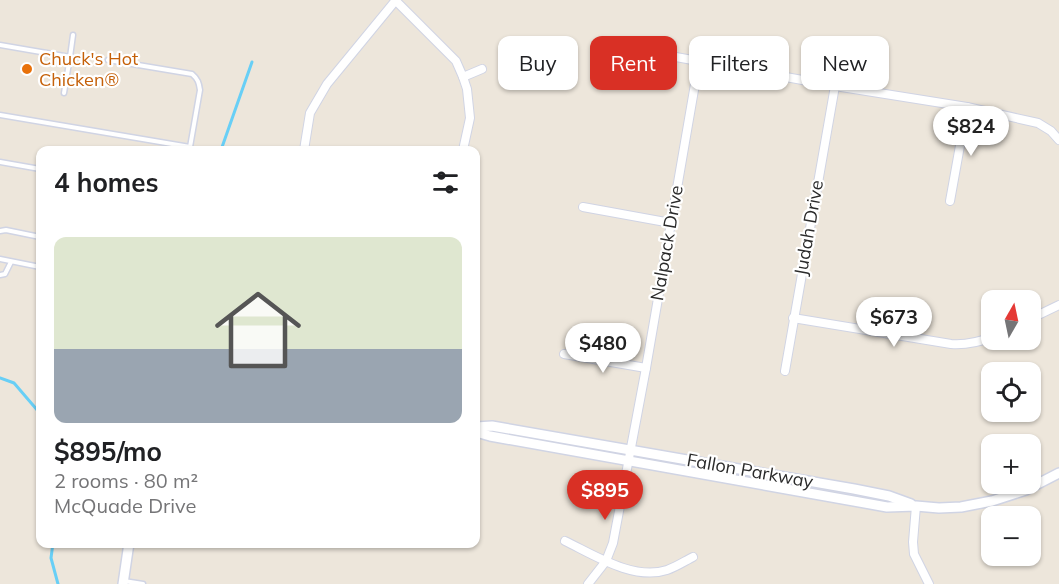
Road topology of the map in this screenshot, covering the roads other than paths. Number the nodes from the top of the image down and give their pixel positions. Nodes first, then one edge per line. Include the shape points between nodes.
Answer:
1 (396, 0) edge
2 (73, 35) dead end
3 (0, 45) edge
4 (70, 57) junction
5 (108, 60) dead end
6 (482, 69) dead end
7 (463, 77) junction
8 (694, 90) edge
9 (834, 90) edge
10 (860, 90) edge
11 (64, 93) dead end
12 (967, 107) junction
13 (0, 115) edge
14 (1059, 140) edge
15 (173, 146) edge
16 (191, 146) edge
17 (305, 146) edge
18 (464, 146) edge
19 (0, 162) edge
20 (36, 168) edge
21 (950, 201) dead end
22 (583, 207) dead end
23 (671, 223) junction
24 (0, 231) edge
25 (36, 236) edge
26 (0, 259) edge
27 (11, 262) junction
28 (36, 266) edge
29 (0, 275) edge
30 (1059, 305) edge
31 (1041, 314) edge
32 (793, 318) junction
33 (981, 341) edge
34 (564, 354) dead end
35 (646, 369) junction
36 (784, 371) dead end
37 (480, 427) edge
38 (480, 433) edge
39 (630, 456) junction
40 (1059, 473) edge
41 (916, 506) junction
42 (565, 541) dead end
43 (128, 548) edge
44 (693, 557) dead end
45 (606, 561) junction
46 (123, 582) edge
47 (143, 584) edge
48 (588, 584) edge
49 (928, 584) edge

1 - 7 street via 456,61
1 - 17 street via 327,84 310,113
2 - 4 lane
3 - 4 lane
4 - 11 lane
5 - 16 lane via 196,77 200,90
6 - 7 street
7 - 18 street via 470,118
8 - 23 street, Nalpack Drive
9 - 32 street, Judah Drive
10 - 12 street
12 - 14 street via 1031,121
12 - 21 street
13 - 15 lane
19 - 20 lane
22 - 23 street
23 - 35 street, Nalpack Drive
24 - 25 lane
26 - 27 lane
27 - 28 lane
27 - 29 lane
30 - 31 street
32 - 33 street via 951,344
32 - 36 street, Judah Drive
34 - 35 street
35 - 39 street, Nalpack Drive
37 - 39 street, Fallon Parkway via 492,426
38 - 39 street, Fallon Parkway
39 - 41 street, Fallon Parkway via 890,495
39 - 45 street, Nalpack Drive via 614,543
40 - 41 street, Fallon Parkway via 992,501 961,507
41 - 49 street via 914,554
42 - 45 street
43 - 46 street
44 - 45 street via 666,570 644,572
45 - 48 street, Nalpack Drive
46 - 47 lane

